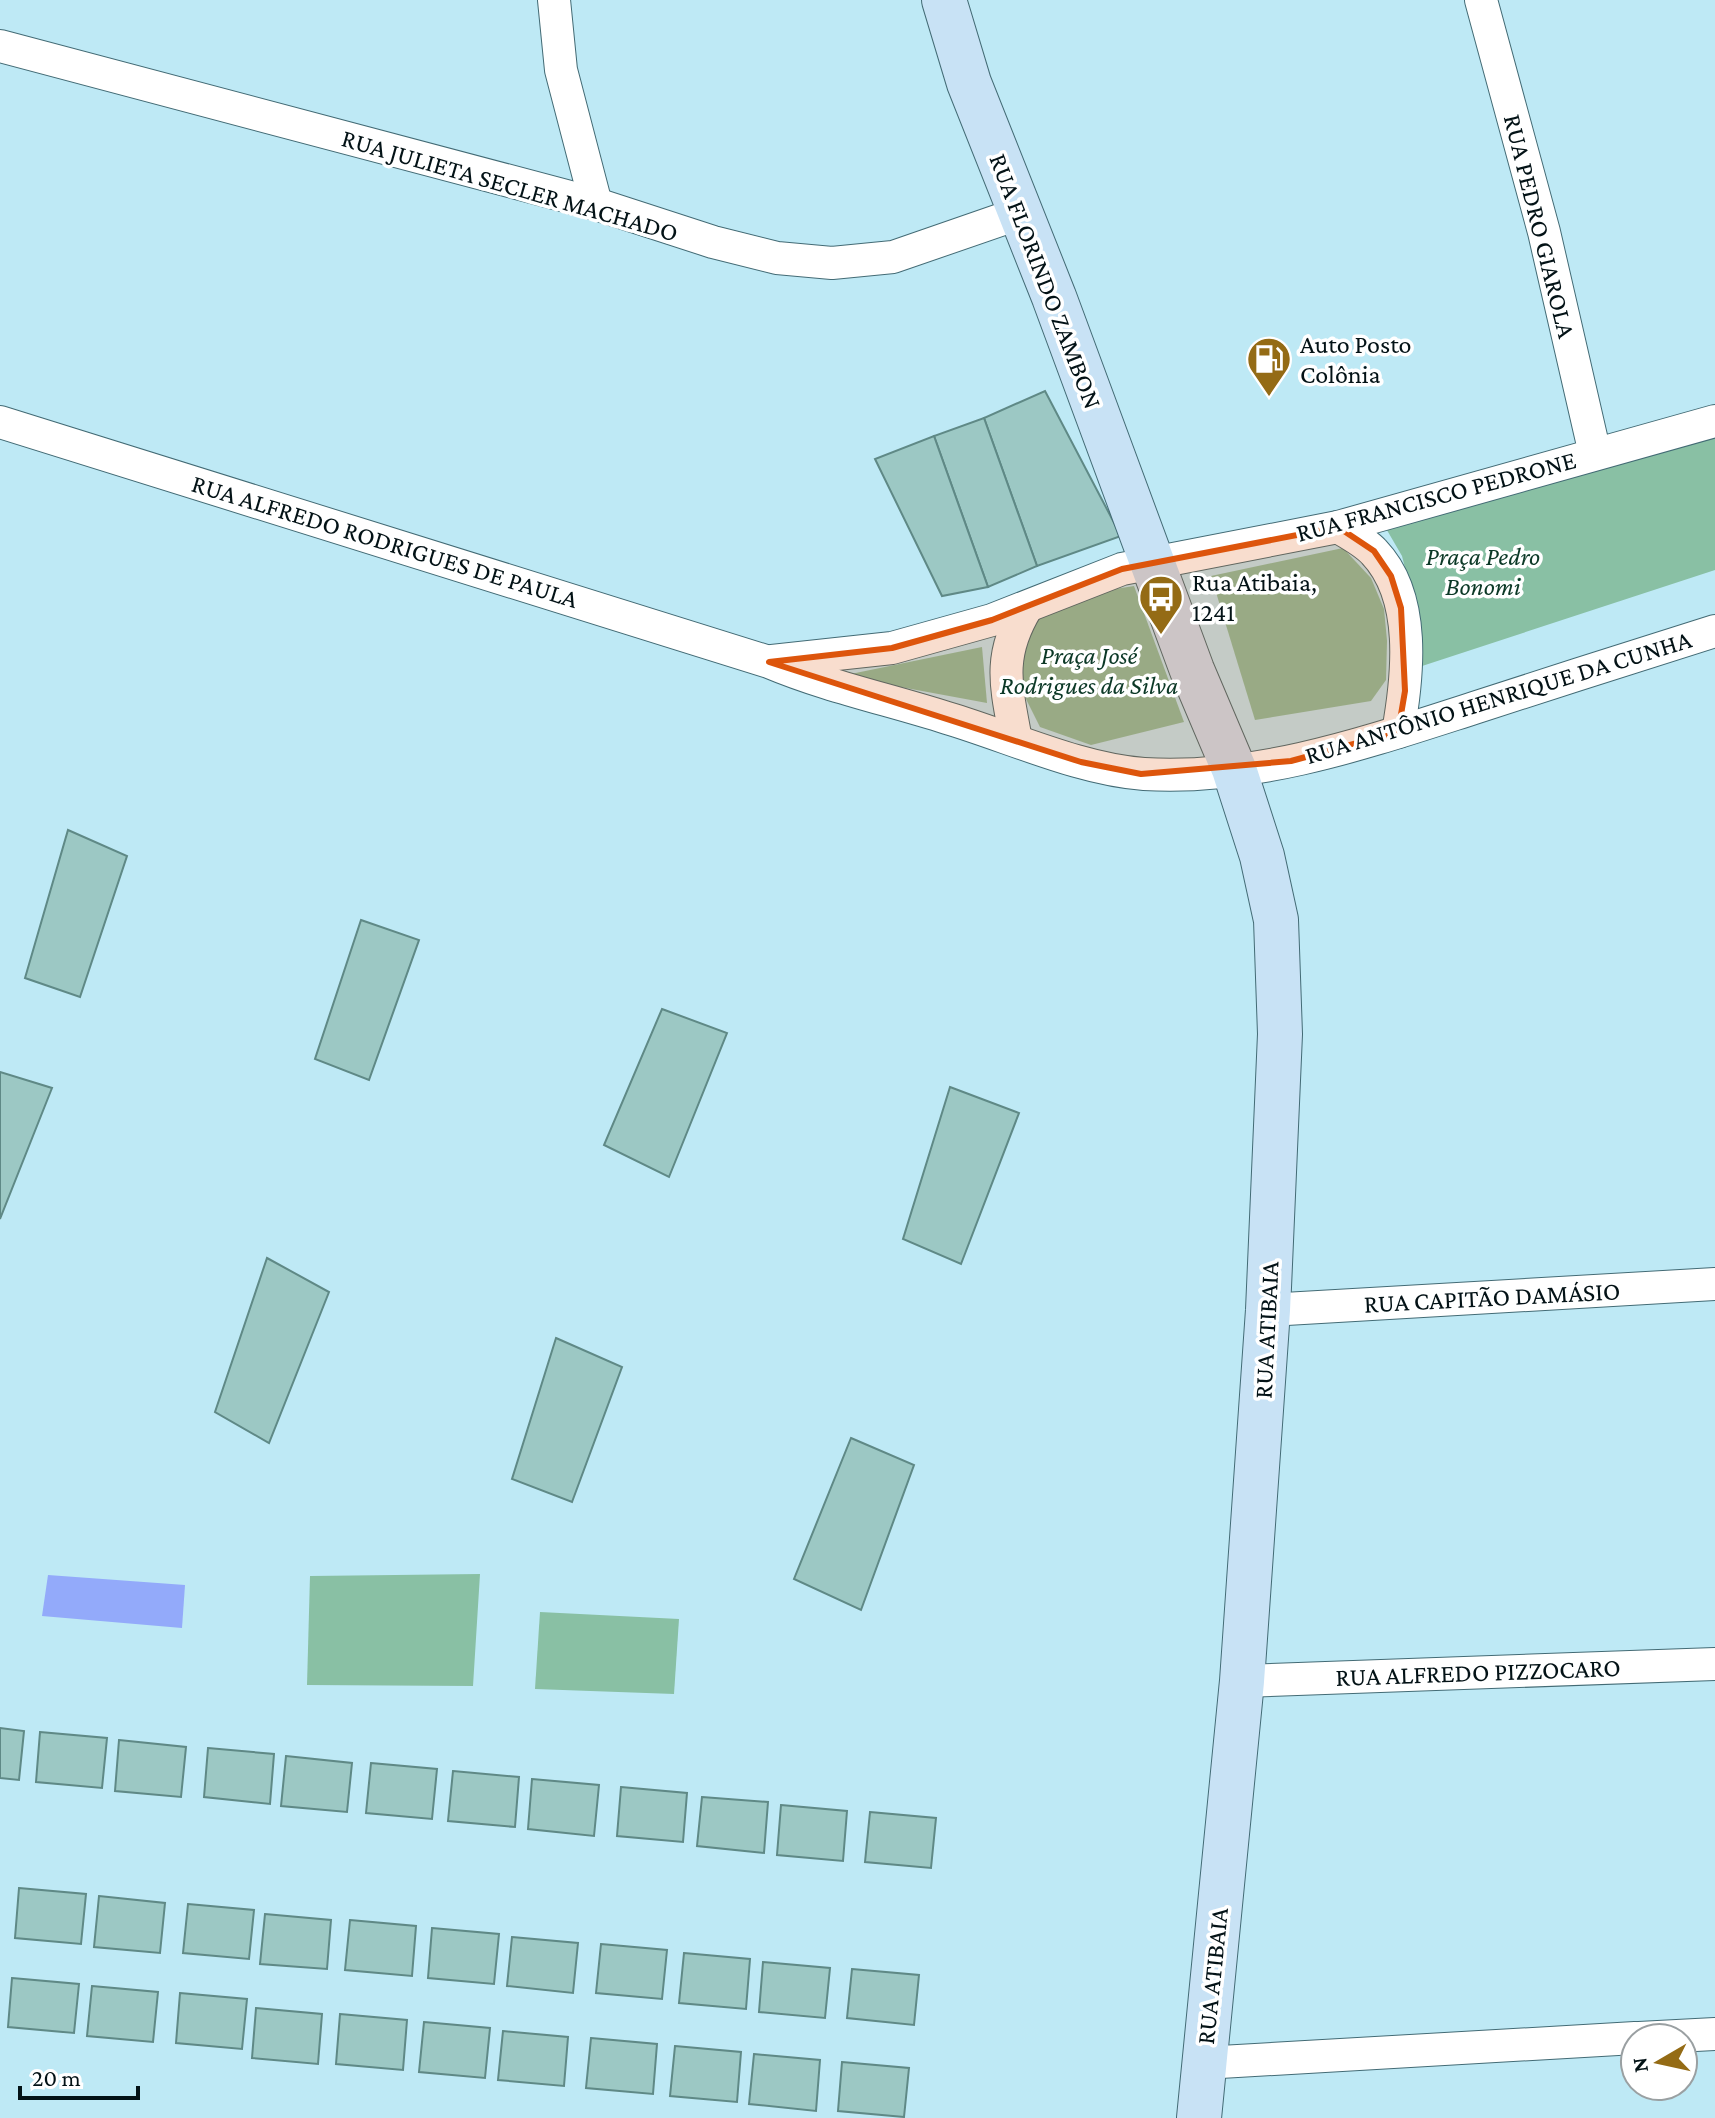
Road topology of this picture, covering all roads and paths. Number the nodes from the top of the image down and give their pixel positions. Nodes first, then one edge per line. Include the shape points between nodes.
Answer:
1 (554, 0) edge
2 (944, 0) edge
3 (1481, 0) edge
4 (0, 46) edge
5 (596, 204) junction
6 (1020, 213) junction
7 (1715, 421) edge
8 (0, 422) edge
9 (1595, 454) junction
10 (1338, 527) junction
11 (1153, 561) junction
12 (1027, 607) junction
13 (1715, 631) edge
14 (769, 662) junction
15 (1398, 732) junction
16 (1016, 740) junction
17 (1234, 769) junction
18 (1715, 1284) edge
19 (1268, 1310) junction
20 (1715, 1664) edge
21 (1242, 1681) junction
22 (1619, 2039) edge
23 (1203, 2063) junction
24 (1199, 2118) edge

1 - 5 street via 561,70
2 - 6 main road, RUA FLORINDO ZAMBON via 969,83
3 - 9 street, RUA PEDRO GIAROLA via 1544,232
4 - 5 street, RUA JULIETA SECLER MACHADO
5 - 6 street, RUA JULIETA SECLER MACHADO via 739,249 832,263 893,257
6 - 11 main road, RUA FLORINDO ZAMBON
7 - 9 street, RUA FRANCISCO PEDRONE
8 - 14 street, RUA ALFREDO RODRIGUES DE PAULA
9 - 10 street, RUA FRANCISCO PEDRONE
10 - 11 street, RUA FRANCISCO PEDRONE
10 - 15 street via 1374,551 1391,576 1401,608 1405,691
11 - 12 street, RUA ALFREDO RODRIGUES DE PAULA
11 - 17 main road, RUA ATIBAIA
12 - 14 street, RUA ALFREDO RODRIGUES DE PAULA via 892,648
12 - 16 street via 1013,630 1007,659
13 - 15 street, RUA ANTÔNIO HENRIQUE DA CUNHA
14 - 16 street, RUA ALFREDO RODRIGUES DE PAULA
15 - 17 street, RUA ANTÔNIO HENRIQUE DA CUNHA via 1291,761
16 - 17 street, RUA ALFREDO RODRIGUES DE PAULA via 1081,762 1141,774
17 - 19 main road, RUA ATIBAIA via 1276,920 1280,1034
18 - 19 street, RUA CAPITÃO DAMÁSIO
19 - 21 main road, RUA ATIBAIA
20 - 21 street, RUA ALFREDO PIZZOCARO
21 - 23 main road, RUA ATIBAIA
22 - 23 street
23 - 24 main road, RUA ATIBAIA

